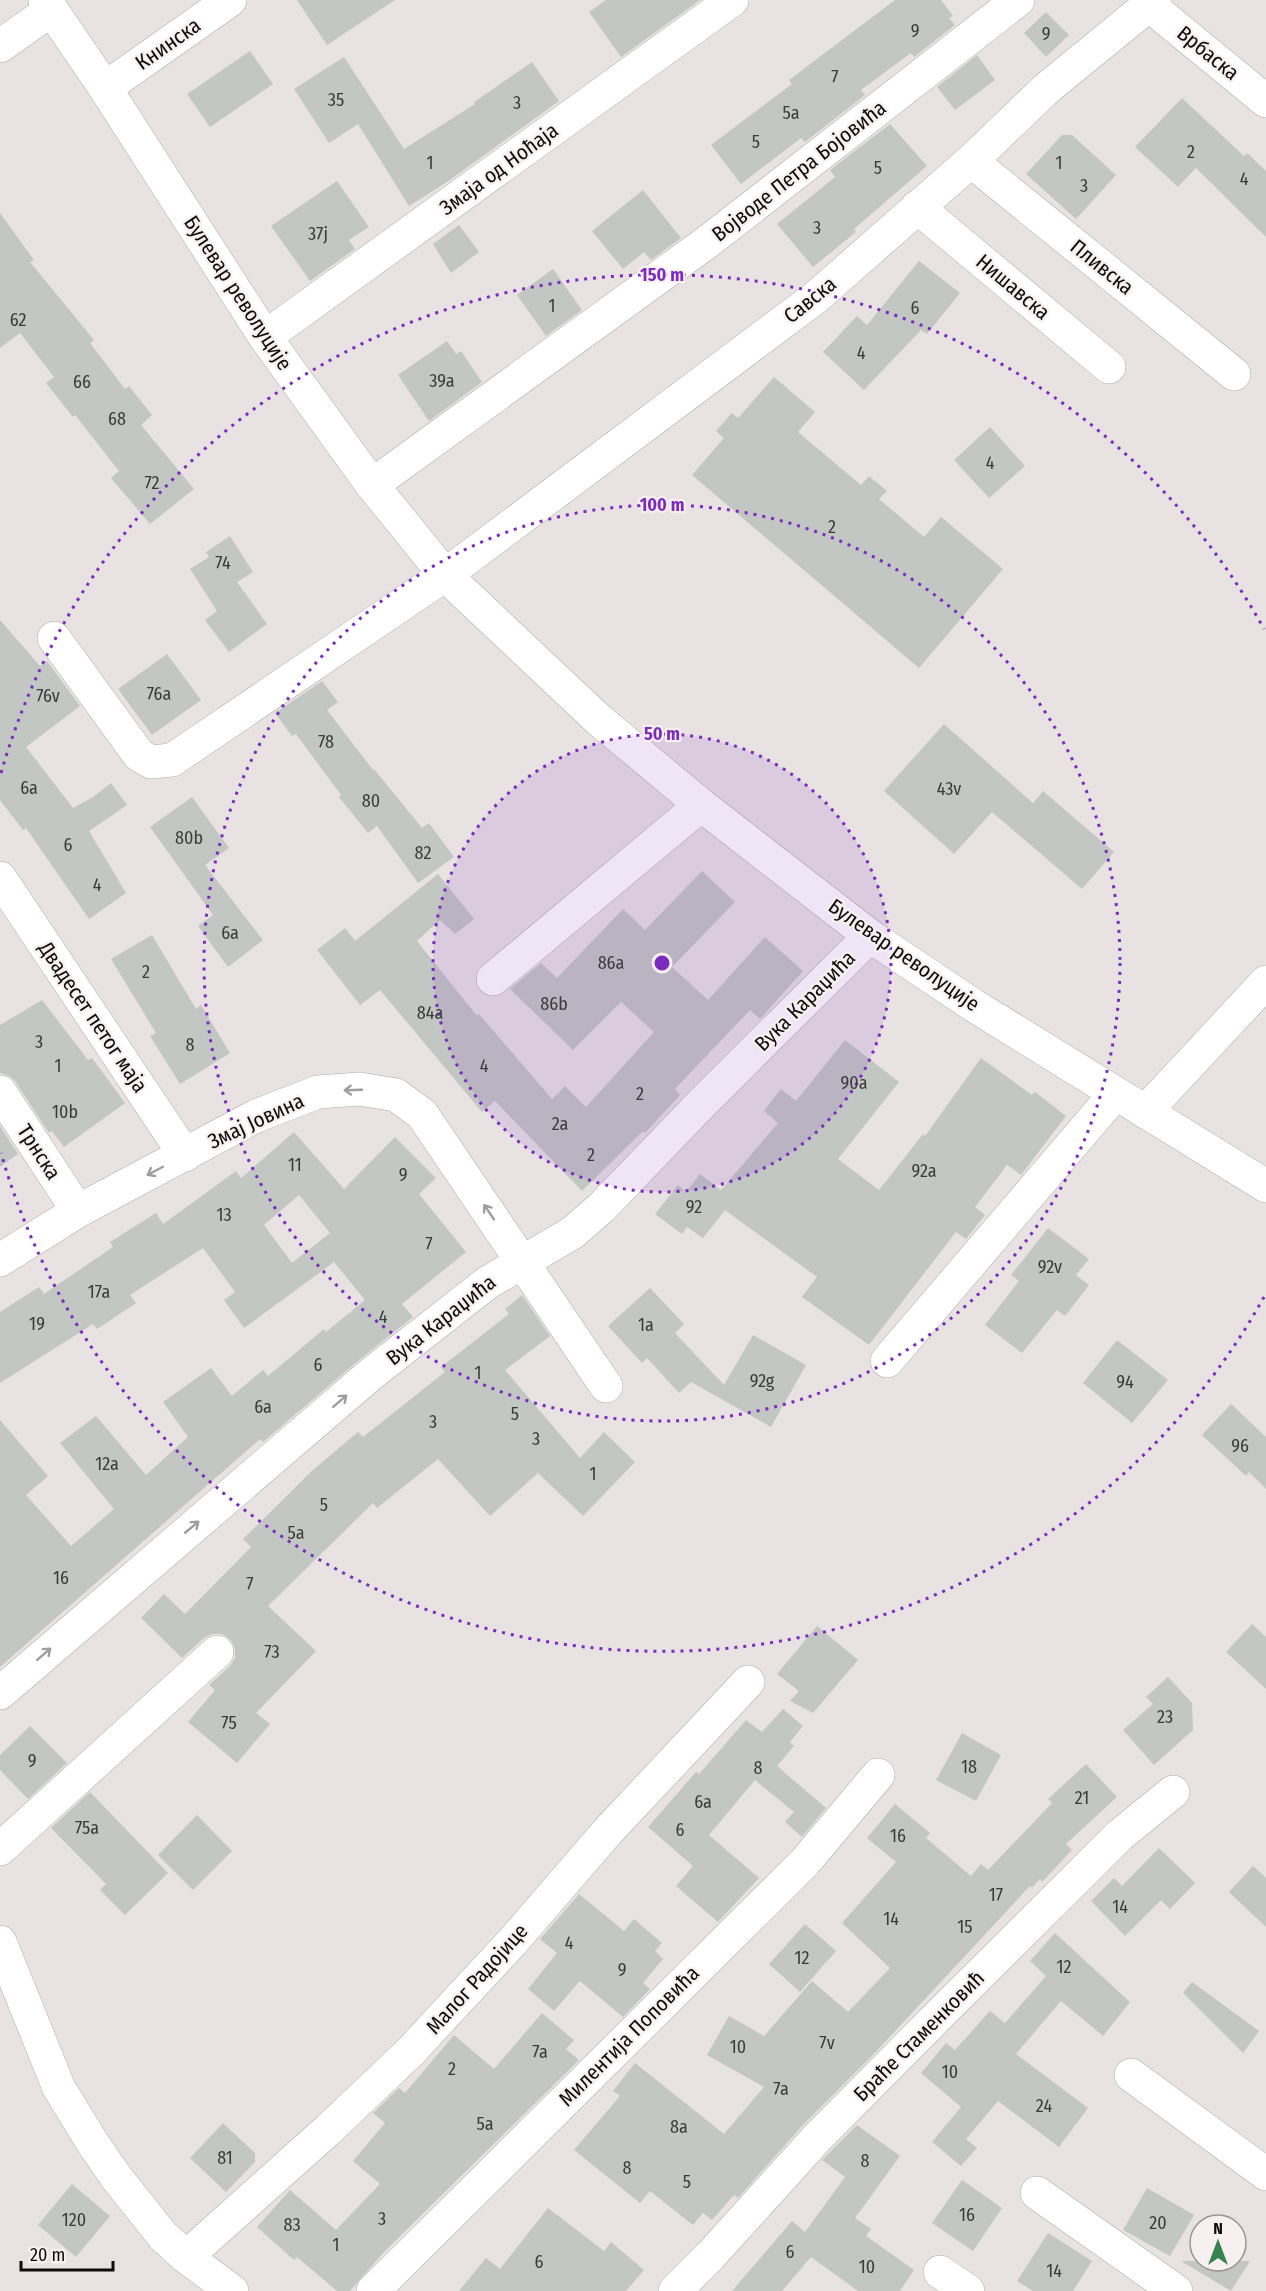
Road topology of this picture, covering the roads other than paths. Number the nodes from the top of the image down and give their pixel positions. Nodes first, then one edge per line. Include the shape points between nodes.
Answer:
1 (230, 0) edge
2 (732, 0) edge
3 (1018, 0) edge
4 (1152, 3) edge
5 (48, 5) edge
6 (0, 46) edge
7 (105, 88) junction
8 (1266, 101) edge
9 (971, 161) junction
10 (917, 207) junction
11 (265, 338) junction
12 (1109, 367) dead end
13 (1234, 374) dead end
14 (372, 485) junction
15 (445, 575) junction
16 (54, 638) dead end
17 (701, 805) junction
18 (0, 878) edge
19 (870, 936) junction
20 (493, 980) dead end
21 (1266, 982) edge
22 (0, 1092) edge
23 (1115, 1094) junction
24 (1145, 1112) junction
25 (185, 1155) junction
26 (1266, 1186) edge
27 (78, 1211) junction
28 (0, 1260) edge
29 (522, 1261) junction
30 (887, 1361) dead end
31 (606, 1386) dead end
32 (217, 1652) dead end
33 (748, 1682) dead end
34 (0, 1693) edge
35 (878, 1775) dead end
36 (1173, 1791) dead end
37 (0, 1849) edge
38 (0, 1942) edge
39 (1131, 2075) dead end
40 (1266, 2174) edge
41 (1037, 2193) dead end
42 (186, 2257) junction
43 (940, 2272) dead end
44 (232, 2291) edge
45 (374, 2291) edge
46 (675, 2291) edge
47 (968, 2291) edge
48 (1176, 2291) edge

1 - 7 street, Книнска
2 - 11 street, Змаја од Ноћаја
3 - 14 street, Војводе Петра Бојовића via 706,243
4 - 8 street, Врбаска
4 - 9 street, Савска via 1046,89
5 - 6 street
5 - 7 street, Булевар револуције
7 - 11 street, Булевар револуције
9 - 10 street, Савска
9 - 13 street, Пливска
10 - 12 street, Нишавска
10 - 15 street, Савска via 815,298
11 - 14 street, Булевар револуције
14 - 15 street, Булевар револуције
15 - 16 street via 165,762 151,762 139,755
15 - 17 street, Булевар револуције via 599,720
17 - 19 street, Булевар револуције
17 - 20 street
18 - 25 street, Двадесет петог маја
19 - 23 street, Булевар револуције
19 - 29 street, Вука Караџића via 601,1208 572,1233
21 - 24 street
22 - 27 street, Трнска
23 - 24 street, Булевар револуције
23 - 30 street
24 - 26 street, Булевар револуције
25 -> 27 street, Змај Јовина
29 -> 25 street, Змај Јовина via 422,1114 396,1095 360,1089 318,1092 256,1116
27 - 28 street, Змај Јовина
29 - 31 street, Змај Јовина
34 -> 29 street, Вука Караџића via 371,1374 487,1282
32 - 37 street
33 - 42 street, Малог Радојице via 616,1822 410,2052
35 - 45 street, Милентија Поповића via 805,1862
36 - 46 street, Браће Стаменковић via 1120,1835 912,2042
38 - 42 street via 59,2088 116,2177 163,2236
39 - 40 street
41 - 48 street
42 - 44 street
43 - 47 street

